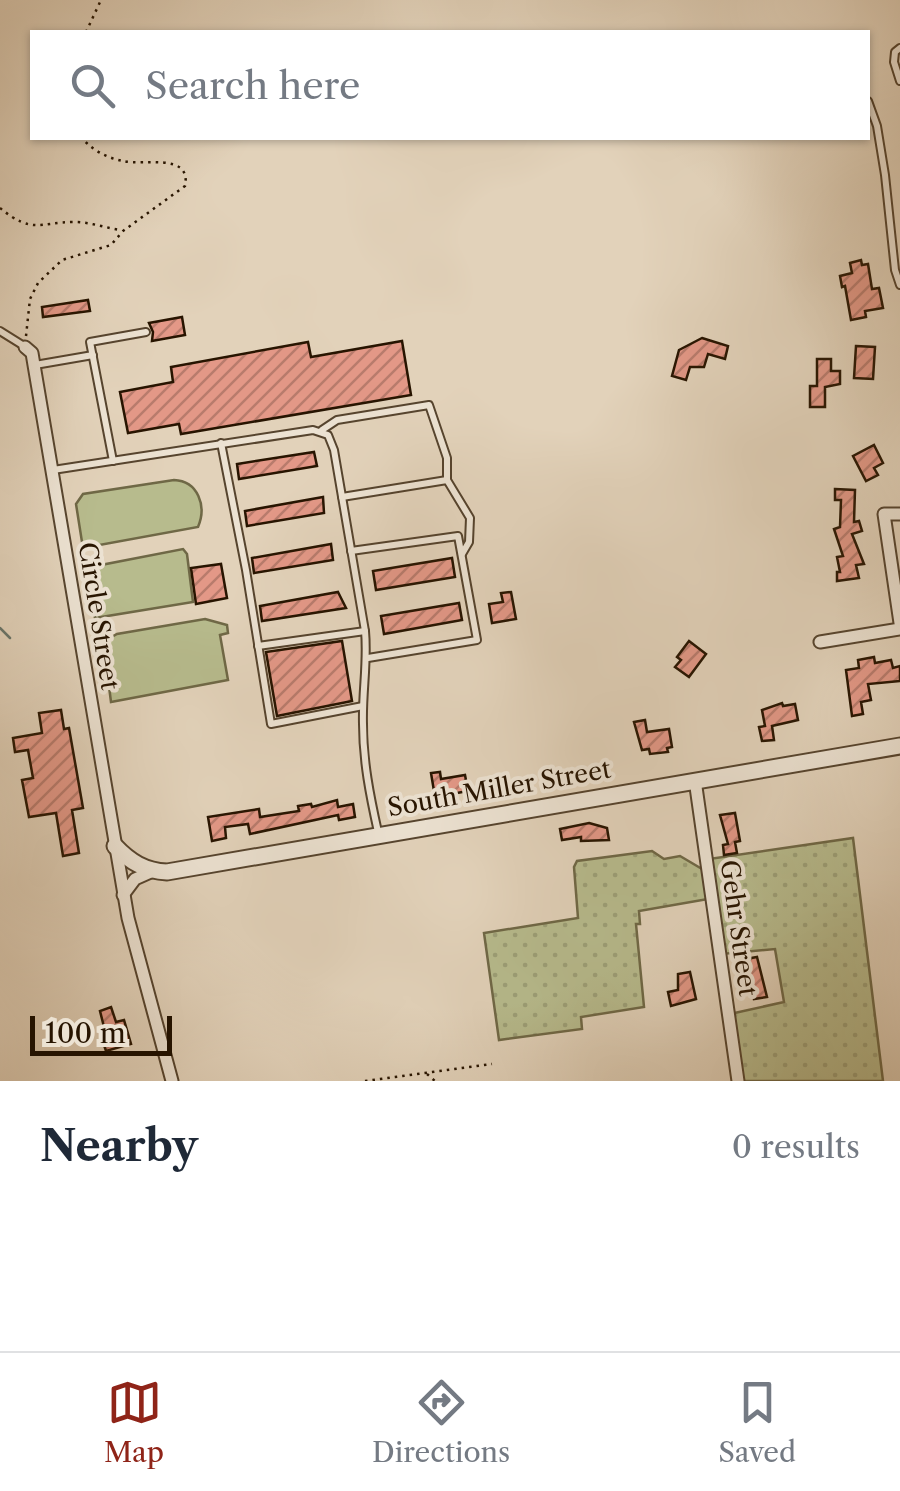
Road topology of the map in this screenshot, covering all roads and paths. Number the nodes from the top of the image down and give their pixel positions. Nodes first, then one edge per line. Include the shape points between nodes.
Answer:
1 (101, 0) edge
2 (87, 30) edge
3 (900, 48) edge
4 (900, 81) edge
5 (870, 108) edge
6 (84, 140) edge
7 (0, 208) edge
8 (123, 230) junction
9 (900, 286) edge
10 (0, 331) edge
11 (146, 332) dead end
12 (25, 347) junction
13 (93, 356) junction
14 (34, 365) junction
15 (322, 430) junction
16 (221, 443) junction
17 (113, 460) junction
18 (52, 470) junction
19 (447, 480) junction
20 (342, 497) junction
21 (900, 514) edge
22 (351, 552) junction
23 (462, 554) junction
24 (900, 626) edge
25 (365, 630) junction
26 (820, 642) dead end
27 (258, 646) junction
28 (368, 658) junction
29 (363, 706) junction
30 (900, 746) edge
31 (695, 780) junction
32 (378, 834) junction
33 (115, 846) junction
34 (153, 871) junction
35 (123, 895) junction
36 (492, 1064) dead end
37 (426, 1073) junction
38 (172, 1081) edge
39 (365, 1081) edge
40 (435, 1081) edge
41 (738, 1081) edge

1 - 2 path
3 - 4 lane via 894,62
5 - 9 lane
6 - 8 path via 124,162 184,170 186,186
7 - 8 path via 30,225 73,222
8 - 12 path via 111,245 62,260 38,283
10 - 12 lane
11 - 13 lane via 90,342
12 - 14 street, Circle Street
13 - 14 lane
13 - 17 lane
14 - 18 street, Circle Street
15 - 16 lane
15 - 19 lane via 337,420 429,405
15 - 20 lane via 334,450
16 - 17 lane
16 - 27 lane
17 - 18 lane
18 - 33 street, Circle Street
19 - 20 lane
19 - 23 lane via 470,518
20 - 22 lane
21 - 24 street via 884,514
22 - 23 lane via 458,536
22 - 25 lane
23 - 28 lane via 477,640
24 - 26 street
25 - 27 lane
25 - 28 lane
27 - 29 lane via 271,724
28 - 29 lane
29 - 32 lane
30 - 31 street, South Miller Street
31 - 32 street, South Miller Street
31 - 41 street, Gehr Street
32 - 34 street, South Miller Street
33 - 34 street
33 - 35 street, Circle Street
34 - 35 street via 135,878
35 - 38 street, Circle Street
36 - 37 path
37 - 39 path
37 - 40 path

